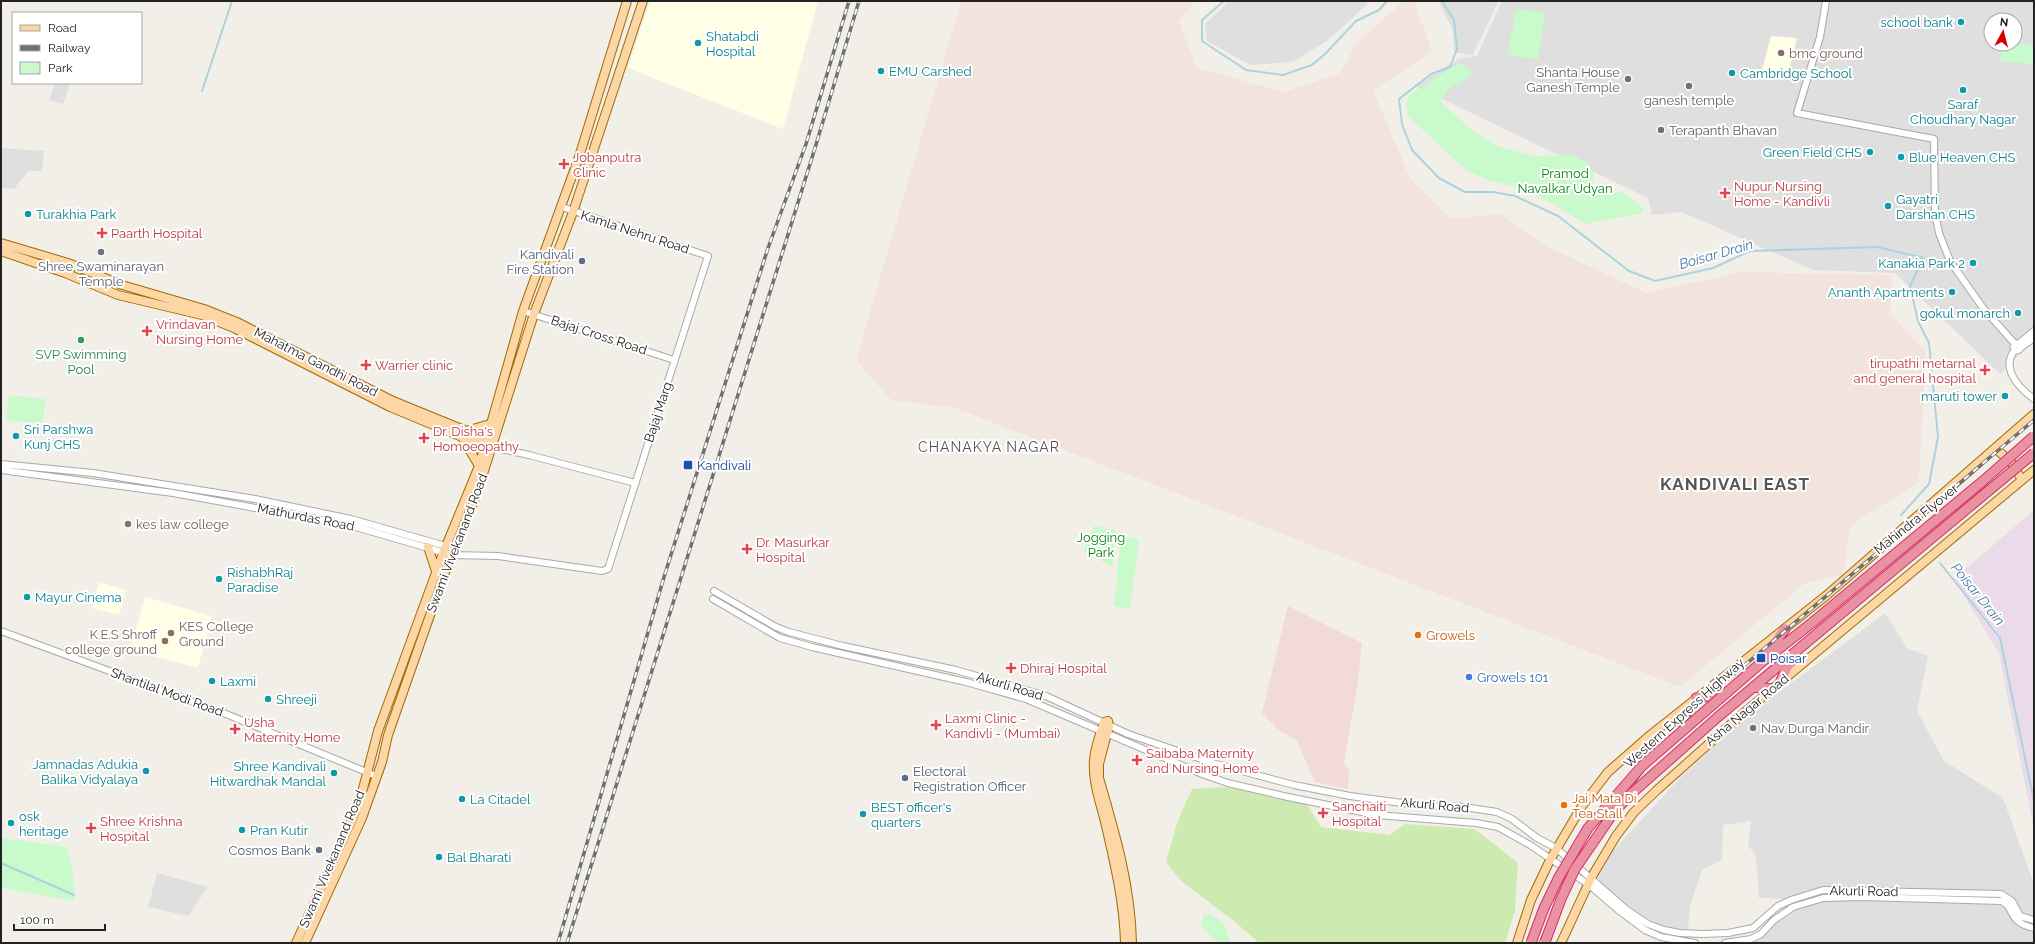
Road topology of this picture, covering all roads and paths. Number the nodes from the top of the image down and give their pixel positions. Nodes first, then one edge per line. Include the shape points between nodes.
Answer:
1 (627, 1) edge
2 (644, 1) edge
3 (1826, 1) edge
4 (562, 208) junction
5 (573, 212) junction
6 (1, 243) edge
7 (1, 251) edge
8 (708, 256) joint
9 (523, 311) junction
10 (534, 314) junction
11 (2034, 331) edge
12 (2034, 338) edge
13 (2017, 347) junction
14 (674, 360) junction
15 (2034, 399) edge
16 (2034, 414) edge
17 (490, 424) junction
18 (464, 434) junction
19 (2034, 436) edge
20 (489, 443) junction
21 (1995, 448) junction
22 (2034, 453) edge
23 (1, 464) edge
24 (479, 466) junction
25 (1, 470) edge
26 (2034, 470) edge
27 (2022, 480) junction
28 (635, 484) junction
29 (428, 547) junction
30 (444, 549) junction
31 (453, 552) junction
32 (462, 554) joint
33 (436, 571) junction
34 (714, 591) dead end
35 (713, 599) dead end
36 (1813, 622) joint
37 (1785, 629) junction
38 (1, 631) edge
39 (1819, 632) joint
40 (1802, 646) junction
41 (1762, 662) junction
42 (1780, 683) junction
43 (1753, 687) junction
44 (1772, 689) junction
45 (1725, 694) junction
46 (1696, 698) junction
47 (1106, 725) junction
48 (1104, 733) junction
49 (372, 774) junction
50 (1100, 788) junction
51 (1556, 848) junction
52 (1550, 860) junction
53 (1589, 881) junction
54 (2034, 920) edge
55 (2034, 928) edge
56 (1545, 942) edge
57 (296, 943) edge
58 (305, 943) edge
59 (1125, 943) edge
60 (1132, 943) edge
61 (1517, 943) edge
62 (1531, 943) edge
63 (1561, 943) edge
64 (1695, 943) edge
65 (1724, 943) edge

1 - 4 main road, Swami Vivekanand Road
2 - 5 main road, Swami Vivekanand Road
3 - 13 street via 1820,37 1797,113 1934,139 1935,214 1950,261 1983,308
4 - 5 street, Kamla Nehru Road
4 - 9 main road, Swami Vivekanand Road
5 - 8 street, Kamla Nehru Road
5 - 10 main road, Swami Vivekanand Road
6 - 18 main road, Mahatma Gandhi Road via 68,263 122,285 204,309 239,323
7 - 18 main road, Mahatma Gandhi Road via 58,270 118,295 202,315 236,328 390,407
8 - 14 street, Bajaj Marg
9 - 10 street, Bajaj Cross Road
9 - 17 main road, Swami Vivekanand Road
10 - 14 street, Bajaj Cross Road
10 - 20 main road, Swami Vivekanand Road
11 - 13 street
12 - 13 street
13 - 15 street via 2009,357 2009,370 2018,384
14 - 28 street, Bajaj Marg
16 - 21 main road
17 - 18 main road
17 - 20 main road, Swami Vivekanand Road
18 - 20 main road, Mahatma Gandhi Road
18 - 24 main road
19 - 36 highway, Mahindra Flyover, bridge
20 - 24 main road, Swami Vivekanand Road
20 - 28 street
20 - 31 main road, Swami Vivekanand Road via 476,496
21 - 27 main road via 2011,462
21 - 37 main road
22 - 39 highway, Mahindra Flyover, bridge
23 - 30 street via 93,473 255,499 351,519
24 - 30 main road, Swami Vivekanand Road
25 - 29 street, Mathurdas Road via 188,495 349,525
26 - 27 main road, Asha Nagar Road
27 - 42 main road, Asha Nagar Road
28 - 32 street, Bajaj Marg via 608,569 602,571 498,556
29 - 30 street, Mathurdas Road
29 - 33 main road
30 - 31 street, Mathurdas Road
30 - 33 main road, Swami Vivekanand Road
31 - 32 street, Mathurdas Road
31 - 49 main road, Swami Vivekanand Road via 388,735 382,762
33 - 49 main road, Swami Vivekanand Road via 378,731
34 - 47 street, Akurli Road via 789,632 964,672 1046,696
35 - 48 street, Akurli Road via 780,638 958,680 1026,699
36 - 41 highway, Western Express Highway
37 - 41 highway
37 - 46 main road
38 - 49 street, Shantilal Modi Road via 226,714
39 - 40 highway, Western Express Highway
40 - 42 highway
40 - 43 highway, Western Express Highway
41 - 45 highway, Western Express Highway
42 - 44 main road, Asha Nagar Road
43 - 44 highway
43 - 56 highway, Western Express Highway, bridge via 1636,789 1614,812 1575,869
44 - 53 main road, Asha Nagar Road via 1692,757 1634,812
45 - 46 highway
45 - 62 highway, Western Express Highway, bridge via 1642,766 1588,828 1559,877
46 - 51 main road via 1608,772 1582,806
47 - 48 main road
47 - 51 street, Akurli Road via 1216,764 1294,785 1368,799 1497,812
48 - 50 main road via 1094,760 1094,780
48 - 52 street, Akurli Road via 1228,784 1376,815 1476,823 1498,828 1530,845
49 - 57 main road, Swami Vivekanand Road
49 - 58 main road, Swami Vivekanand Road via 362,818
50 - 59 main road via 1119,878
50 - 60 main road via 1126,878 1132,915
51 - 52 main road
51 - 53 street, Akurli Road
52 - 53 street, Akurli Road
52 - 61 main road via 1531,900
53 - 54 street, Akurli Road via 1648,924 1680,934 1753,928 1778,906 1823,890 2001,894 2012,901 2020,916
53 - 63 main road, Asha Nagar Road
53 - 64 street, Akurli Road via 1617,909 1644,930 1661,937
55 - 65 street, Akurli Road via 2015,920 2007,904 2001,901 1823,898 1793,907 1774,920 1761,934 1751,939

